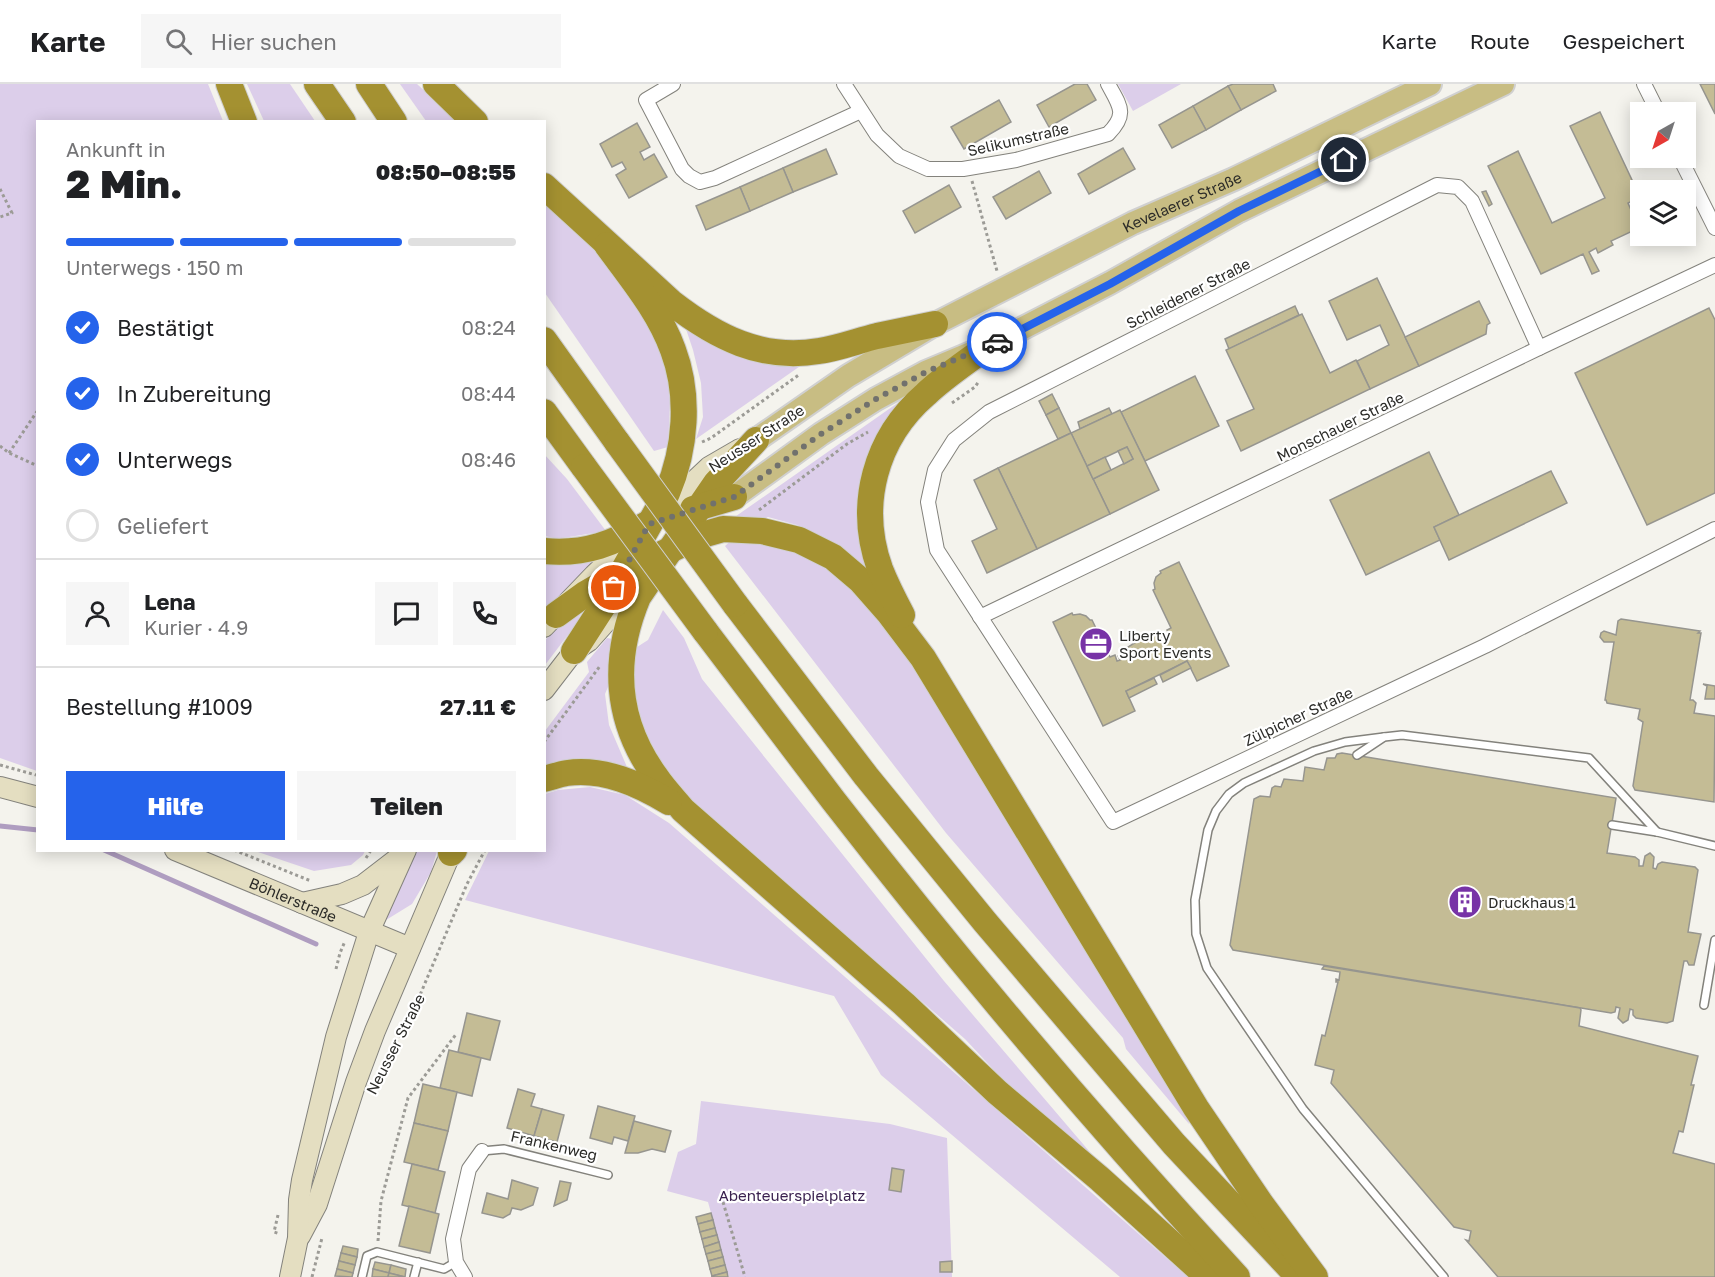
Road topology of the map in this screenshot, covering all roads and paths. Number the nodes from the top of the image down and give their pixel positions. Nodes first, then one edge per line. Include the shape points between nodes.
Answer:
1 (229, 84) edge
2 (317, 84) edge
3 (369, 84) edge
4 (436, 84) edge
5 (673, 84) edge
6 (844, 84) edge
7 (1108, 84) edge
8 (1430, 84) edge
9 (1503, 84) edge
10 (1644, 84) edge
11 (1653, 102) edge
12 (861, 111) junction
13 (243, 120) edge
14 (342, 120) edge
15 (393, 120) edge
16 (473, 120) edge
17 (969, 168) junction
18 (1685, 168) edge
19 (546, 188) edge
20 (0, 189) edge
21 (0, 217) edge
22 (1715, 228) edge
23 (607, 245) junction
24 (1715, 265) edge
25 (1002, 290) junction
26 (935, 324) junction
27 (546, 343) edge
28 (988, 346) junction
29 (1539, 348) junction
30 (36, 413) edge
31 (546, 415) edge
32 (756, 440) junction
33 (0, 446) edge
34 (9, 453) junction
35 (36, 465) edge
36 (734, 497) junction
37 (700, 507) junction
38 (649, 524) junction
39 (1715, 529) edge
40 (546, 551) edge
41 (669, 551) junction
42 (622, 572) junction
43 (980, 617) junction
44 (550, 621) edge
45 (574, 651) junction
46 (923, 658) junction
47 (546, 687) edge
48 (1384, 737) junction
49 (1357, 755) dead end
50 (0, 765) edge
51 (36, 775) edge
52 (546, 778) edge
53 (0, 787) edge
54 (36, 796) edge
55 (682, 810) junction
56 (1612, 825) dead end
57 (1657, 832) junction
58 (1715, 846) edge
59 (180, 852) edge
60 (239, 852) edge
61 (405, 852) edge
62 (406, 852) edge
63 (453, 852) edge
64 (484, 852) edge
65 (315, 882) dead end
66 (302, 903) junction
67 (369, 932) junction
68 (1715, 940) edge
69 (410, 948) junction
70 (1704, 1005) dead end
71 (457, 1033) dead end
72 (382, 1070) dead end
73 (482, 1151) joint
74 (608, 1175) dead end
75 (723, 1202) dead end
76 (323, 1232) dead end
77 (298, 1238) junction
78 (377, 1252) junction
79 (418, 1262) junction
80 (456, 1262) junction
81 (290, 1277) edge
82 (312, 1277) edge
83 (362, 1277) edge
84 (414, 1277) edge
85 (465, 1277) edge
86 (746, 1277) edge
87 (1208, 1277) edge
88 (1237, 1277) edge
89 (1299, 1277) edge
90 (1315, 1277) edge
91 (1444, 1277) edge

1 - 13 highway
2 - 14 highway
3 - 15 highway
4 - 16 highway
5 - 12 street via 646,100 682,169 700,182
6 - 12 street, Selikumstraße
7 - 17 street, Selikumstraße via 1121,112 1118,124 1108,134 1016,160
8 - 25 main road, Kevelaerer Straße via 1133,223
9 - 28 main road, Kevelaerer Straße via 1239,211 1110,284
10 - 11 street
12 - 17 street, Selikumstraße via 877,135 899,156 928,169
17 - 25 path
18 - 22 street
19 - 23 highway
20 - 21 path via 12,213
23 - 26 highway via 693,320 741,345 792,353 817,352
23 - 38 highway via 656,314 673,349 681,380 680,452 667,493
24 - 29 street, Monschauer Straße
25 - 26 main road, Kevelaerer Straße
26 - 32 main road, Neusser Straße via 848,376
27 - 89 highway, bridge via 735,604 866,776 1174,1144
28 - 36 main road via 926,372 876,399
28 - 46 highway via 924,395 904,416 879,459 871,490 870,525 880,568
29 - 43 street, Monschauer Straße
29 - 43 street, Schleidener Straße via 1472,201 1458,187 1437,185 989,412 954,440 935,470 928,502 938,550
30 - 34 path
31 - 88 highway, bridge via 834,801 951,947 1072,1092
32 - 37 highway via 716,483
32 - 38 main road, Neusser Straße via 709,467
33 - 34 path
34 - 35 path
36 - 37 highway
36 - 41 main road
37 - 38 highway
37 - 41 highway
38 - 40 highway via 618,541 579,551
38 - 42 highway
38 - 44 main road, Neusser Straße
39 - 43 street, Zülpicher Straße via 1485,646 1113,822
41 - 42 highway
41 - 45 main road via 589,641
41 - 46 highway via 723,529 762,531 799,540 833,557 860,580
41 - 55 highway via 632,611 622,650 620,679 626,717 638,747
42 - 44 highway
42 - 45 highway
45 - 47 main road
46 - 90 highway via 1196,1108
48 - 49 lane
48 - 57 lane via 1402,735 1589,758
48 - 91 lane via 1314,751 1244,783 1229,794 1208,830 1195,900 1196,934 1207,968 1303,1108
50 - 51 path
52 - 55 highway via 592,772 621,778
53 - 54 main road
55 - 87 highway
56 - 57 lane
57 - 58 lane
59 - 66 main road, Böhlerstraße
60 - 65 path
61 - 66 main road via 363,885
62 - 67 main road, Neusser Straße
63 - 69 main road, Neusser Straße
64 - 72 path, Neusser Straße
66 - 67 main road, Böhlerstraße
67 - 69 main road, Böhlerstraße
67 - 77 main road, Neusser Straße via 336,1037 302,1179
68 - 70 lane
69 - 77 main road, Neusser Straße via 356,1082 317,1203
71 - 78 path via 408,1098 381,1201
73 - 74 lane, Frankenweg via 504,1149
73 - 80 street, Frankenweg via 469,1169 453,1239
75 - 86 path
76 - 82 path
77 - 81 main road, Neusser Straße
78 - 79 lane
78 - 83 lane via 368,1256
79 - 80 lane via 444,1269
79 - 84 lane
80 - 85 street, Frankenweg

